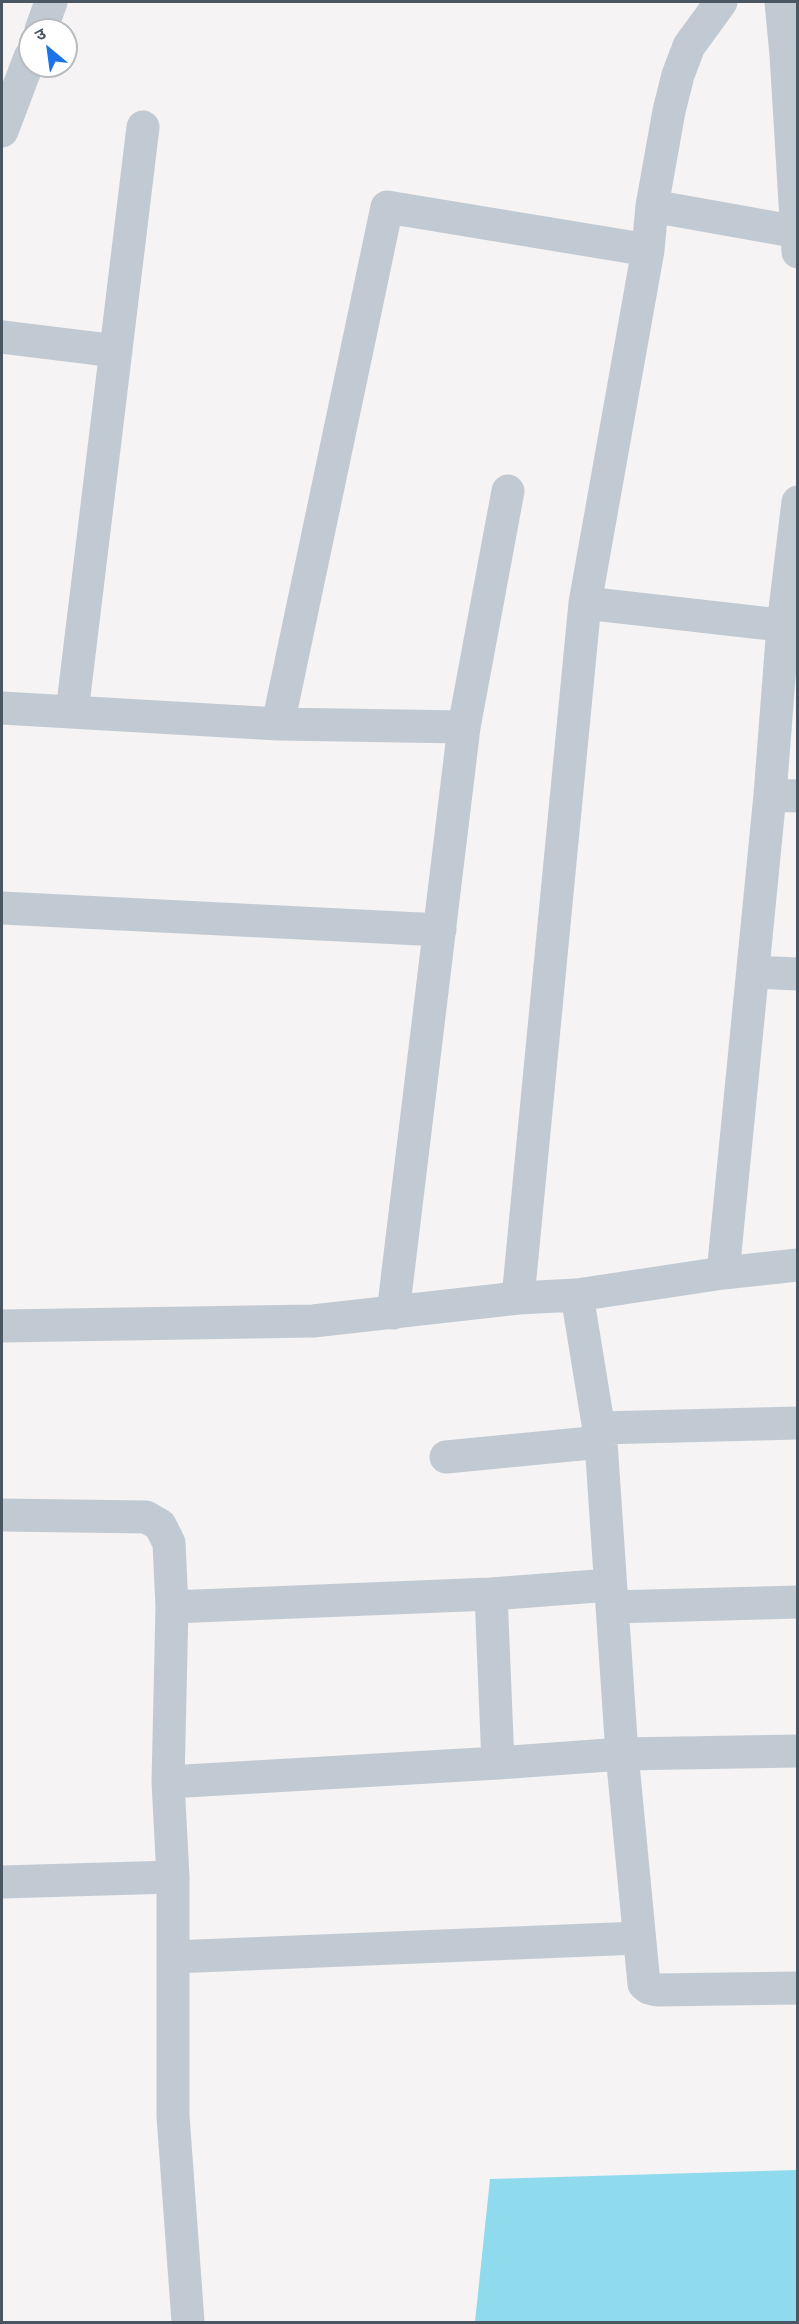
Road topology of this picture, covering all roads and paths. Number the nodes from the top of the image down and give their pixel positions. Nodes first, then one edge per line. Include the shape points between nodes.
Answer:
1 (51, 2) edge
2 (721, 2) edge
3 (781, 2) edge
4 (45, 18) edge
5 (792, 56) edge
6 (22, 78) edge
7 (143, 127) dead end
8 (2, 131) edge
9 (652, 206) junction
10 (797, 239) edge
11 (648, 250) junction
12 (2, 338) edge
13 (116, 351) junction
14 (507, 491) dead end
15 (798, 502) edge
16 (585, 603) junction
17 (790, 627) edge
18 (2, 708) edge
19 (72, 712) junction
20 (278, 724) junction
21 (464, 727) junction
22 (784, 796) edge
23 (2, 908) edge
24 (440, 930) junction
25 (753, 972) junction
26 (798, 974) edge
27 (798, 1265) edge
28 (723, 1273) junction
29 (578, 1295) junction
30 (518, 1298) junction
31 (393, 1313) junction
32 (2, 1326) edge
33 (798, 1423) edge
34 (600, 1435) junction
35 (446, 1457) dead end
36 (2, 1515) edge
37 (491, 1594) junction
38 (611, 1596) junction
39 (798, 1602) edge
40 (172, 1607) junction
41 (798, 1751) edge
42 (622, 1754) junction
43 (498, 1763) junction
44 (168, 1782) junction
45 (173, 1877) junction
46 (2, 1882) edge
47 (638, 1938) junction
48 (173, 1957) junction
49 (798, 1988) edge
50 (188, 2322) edge

1 - 4 street
2 - 9 street via 689,46 678,75
3 - 5 street
5 - 10 street
6 - 8 street
7 - 13 street
9 - 10 street
9 - 11 street
11 - 16 street
11 - 20 street via 387,207
12 - 13 street
13 - 19 street
14 - 21 street
15 - 17 street
16 - 17 street
16 - 30 street
17 - 22 street
18 - 19 street
19 - 20 street
20 - 21 street
21 - 24 street
22 - 25 street
23 - 24 street
24 - 31 street
25 - 26 street
25 - 28 street
27 - 28 street
28 - 29 street
29 - 30 street
29 - 34 street
30 - 31 street
31 - 32 street via 313,1321
33 - 34 street
34 - 35 street
34 - 38 street
36 - 40 street via 147,1517 160,1525 169,1543
37 - 38 street
37 - 40 street
37 - 43 street
38 - 39 street
38 - 42 street
40 - 44 street
41 - 42 street
42 - 43 street
42 - 47 street
43 - 44 street
44 - 45 street
45 - 46 street
45 - 48 street
47 - 48 street
47 - 49 street via 642,1977 649,1988
48 - 50 street via 173,2116

